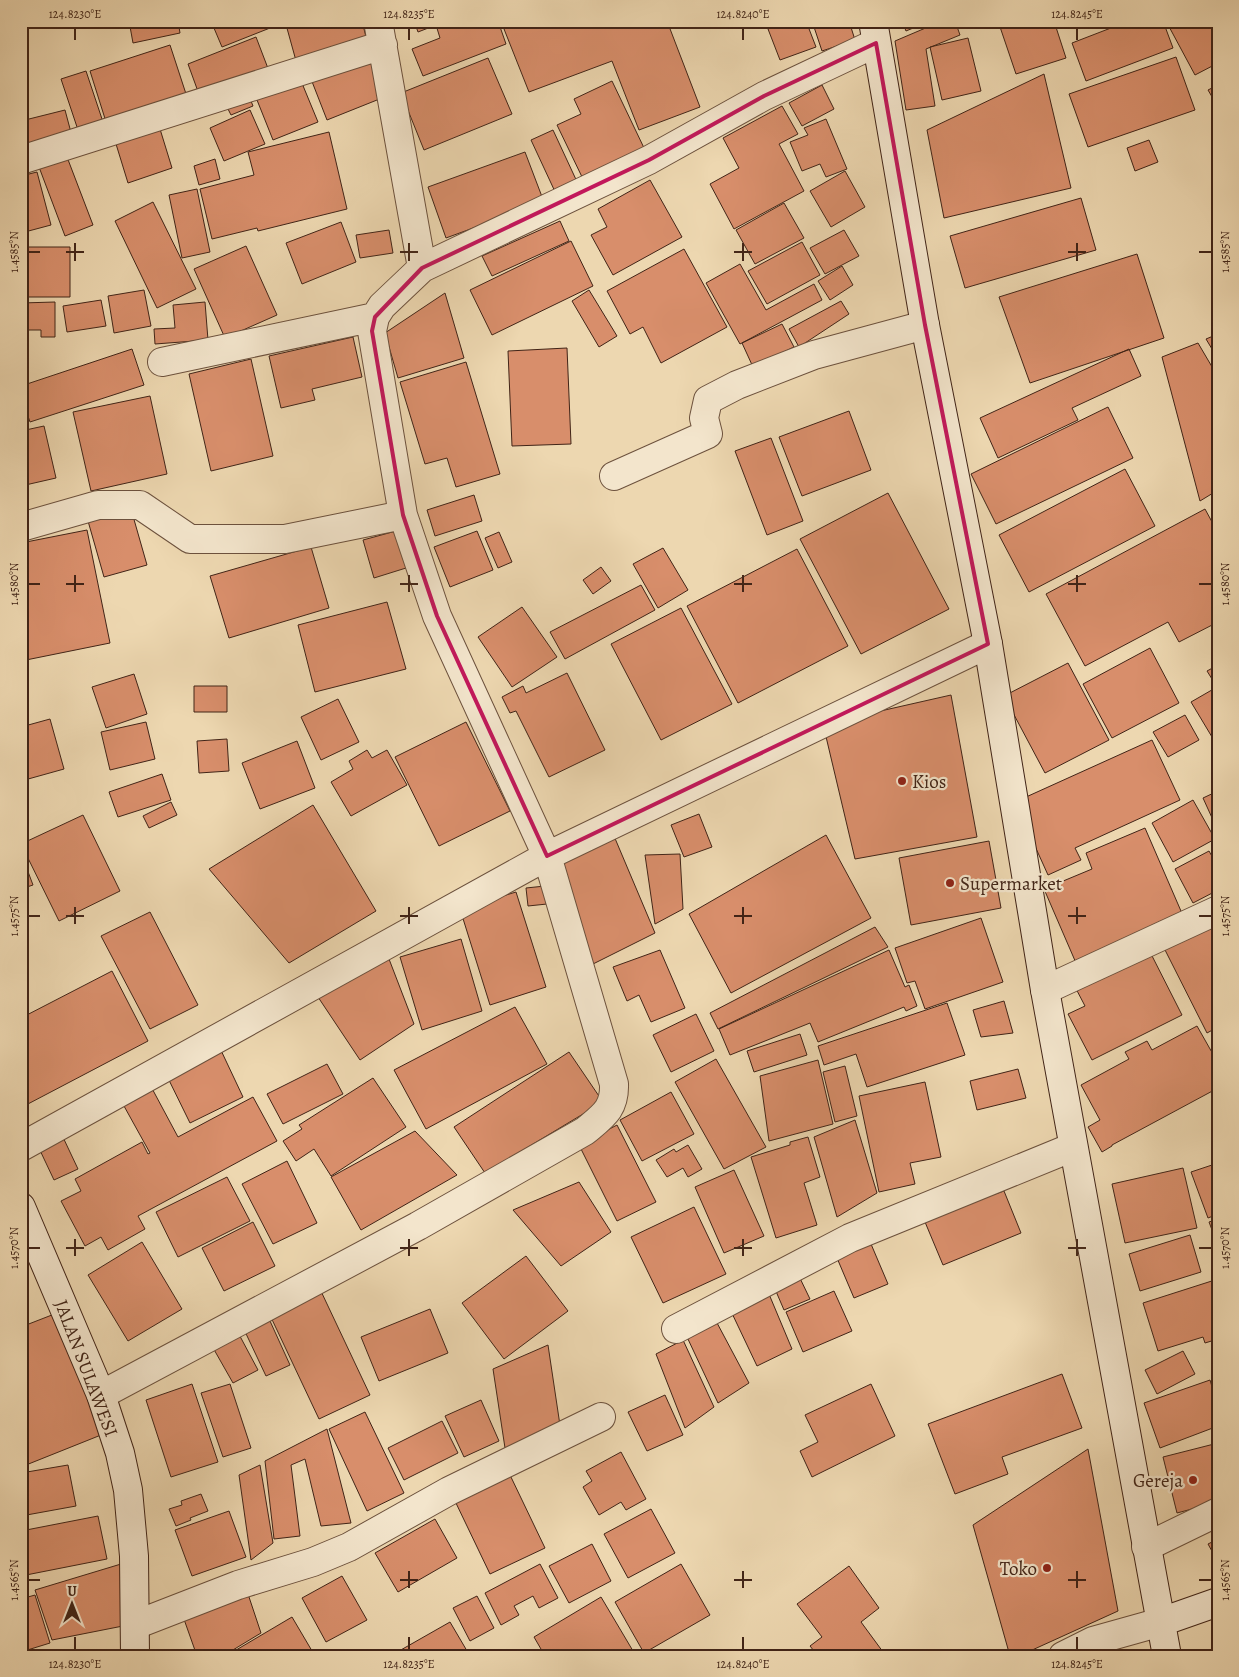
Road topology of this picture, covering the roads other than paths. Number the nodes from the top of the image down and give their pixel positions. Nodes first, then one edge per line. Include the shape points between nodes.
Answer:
1 (874, 32) edge
2 (380, 33) edge
3 (21, 160) edge
4 (422, 268) junction
5 (376, 317) junction
6 (925, 326) junction
7 (162, 362) dead end
8 (614, 476) dead end
9 (403, 515) junction
10 (21, 527) edge
11 (988, 644) junction
12 (546, 856) junction
13 (1218, 910) edge
14 (1045, 990) junction
15 (21, 1147) edge
16 (1073, 1147) junction
17 (21, 1206) edge
18 (676, 1329) dead end
19 (102, 1395) junction
20 (601, 1417) dead end
21 (1218, 1512) edge
22 (1146, 1547) junction
23 (1218, 1602) edge
24 (1161, 1622) junction
25 (135, 1626) junction
26 (135, 1656) edge
27 (1063, 1656) edge
28 (1167, 1656) edge

1 - 4 street via 649,160
1 - 6 street
2 - 3 street
2 - 4 street
4 - 5 street via 382,306
5 - 7 street
5 - 9 street via 372,331
6 - 8 street via 814,355 737,384 708,400 704,418 708,434
6 - 11 street
9 - 10 street via 285,539 190,539 140,505 98,505
9 - 12 street via 437,616
11 - 12 street
11 - 14 street
12 - 15 street
12 - 19 street via 614,1084 615,1096 603,1116 585,1131 418,1226
13 - 14 street
14 - 16 street
16 - 18 street via 850,1238
16 - 22 street
17 - 19 street, JALAN SULAWESI
19 - 25 street, JALAN SULAWESI via 128,1490 134,1556
20 - 25 street via 449,1491 349,1547 313,1562 238,1585
21 - 22 street
22 - 24 street
23 - 24 street
24 - 27 street via 1093,1641
24 - 28 street
25 - 26 street, JALAN SULAWESI

